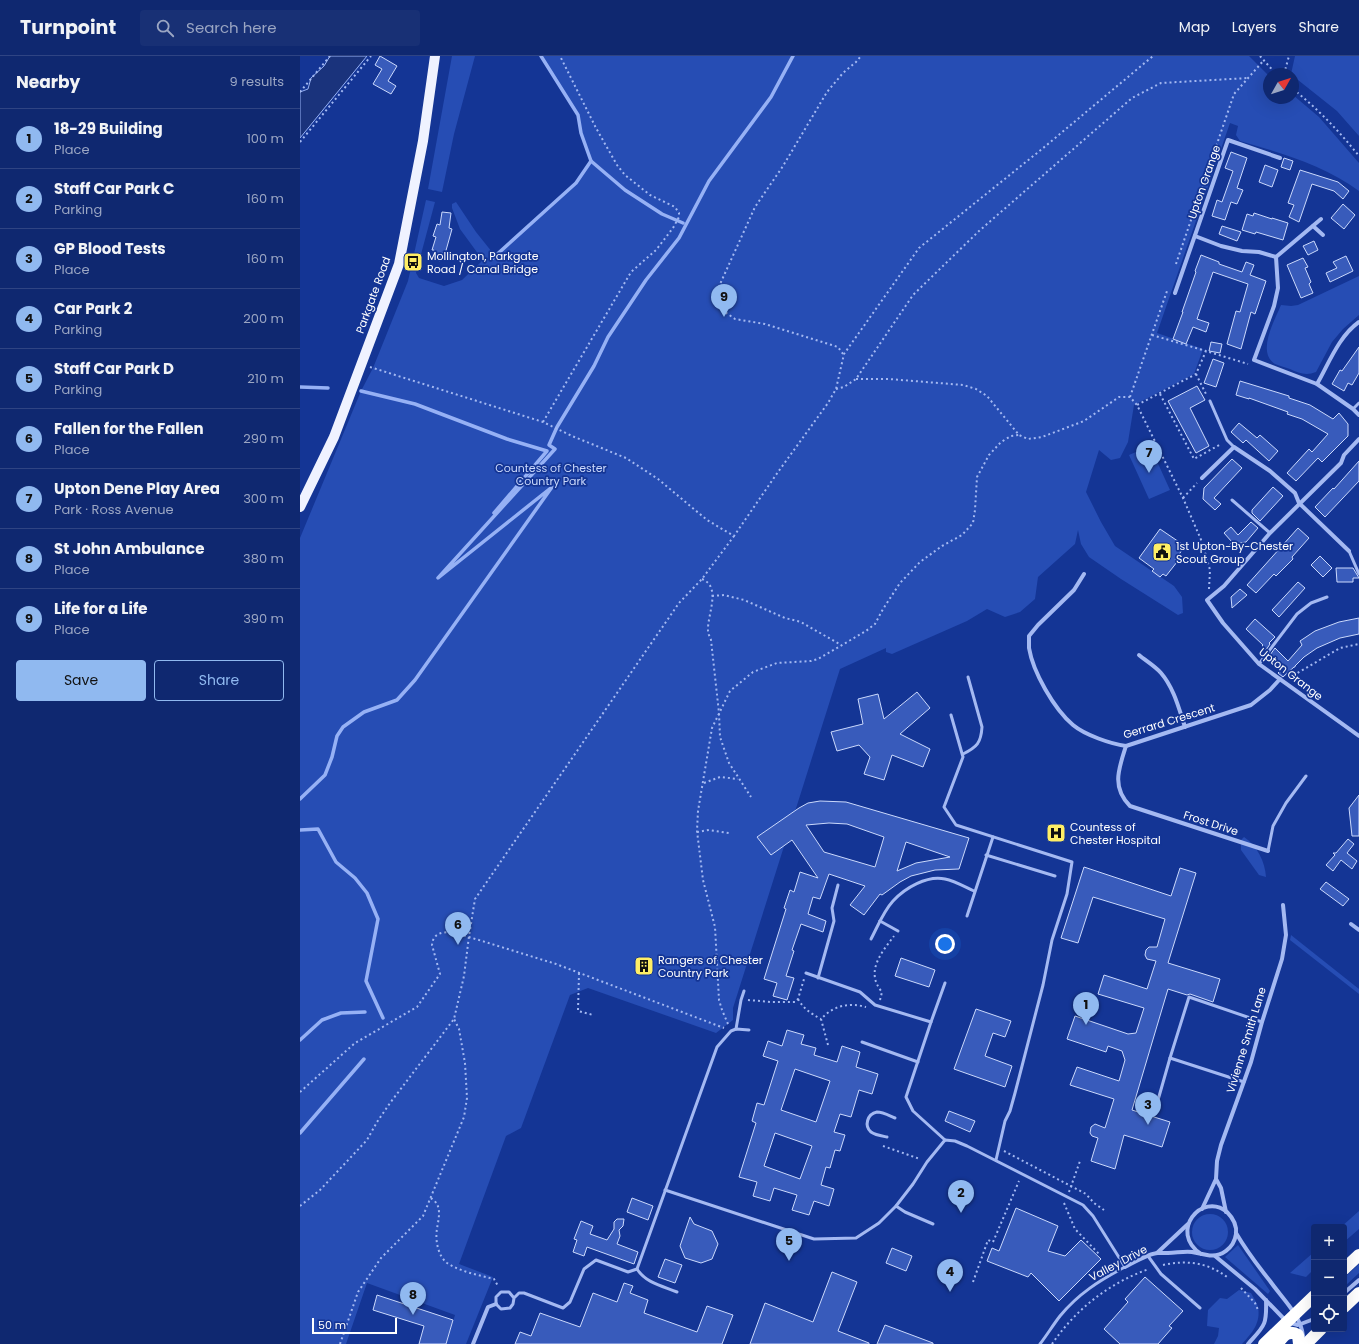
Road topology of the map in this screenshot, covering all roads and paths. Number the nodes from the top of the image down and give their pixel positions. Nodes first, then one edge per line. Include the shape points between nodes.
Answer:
1 (330, 56) edge
2 (371, 56) edge
3 (435, 56) edge
4 (560, 56) edge
5 (861, 56) edge
6 (1153, 56) edge
7 (1260, 56) edge
8 (1288, 56) edge
9 (1271, 68) edge
10 (1285, 68) edge
11 (1248, 78) dead end
12 (300, 92) edge
13 (1299, 94) edge
14 (300, 142) edge
15 (1359, 156) edge
16 (1280, 158) dead end
17 (1321, 219) dead end
18 (1313, 226) junction
19 (1323, 234) dead end
20 (1195, 236) junction
21 (1276, 258) junction
22 (1175, 293) dead end
23 (1359, 322) edge
24 (1152, 335) dead end
25 (1206, 351) junction
26 (844, 354) junction
27 (1254, 360) junction
28 (361, 365) junction
29 (1196, 374) junction
30 (856, 379) junction
31 (1317, 384) junction
32 (836, 389) junction
33 (1160, 394) junction
34 (1210, 401) joint
35 (1359, 403) edge
36 (1137, 405) junction
37 (1353, 409) junction
38 (1359, 415) edge
39 (543, 422) junction
40 (1019, 435) junction
41 (1359, 439) edge
42 (1227, 440) junction
43 (1234, 446) junction
44 (1202, 478) joint
45 (1183, 498) junction
46 (1232, 500) dead end
47 (1299, 504) junction
48 (300, 507) edge
49 (1270, 533) junction
50 (734, 536) junction
51 (1349, 551) joint
52 (1084, 574) dead end
53 (1359, 574) edge
54 (702, 578) junction
55 (712, 596) junction
56 (1326, 597) dead end
57 (1209, 598) junction
58 (842, 644) junction
59 (1359, 644) edge
60 (1139, 655) dead end
61 (1259, 664) junction
62 (968, 677) dead end
63 (1282, 680) junction
64 (719, 713) junction
65 (951, 715) dead end
66 (1185, 727) junction
67 (1359, 736) edge
68 (1126, 746) junction
69 (962, 754) junction
70 (1306, 776) dead end
71 (738, 779) junction
72 (704, 783) junction
73 (751, 797) dead end
74 (697, 832) junction
75 (729, 833) dead end
76 (993, 837) junction
77 (1268, 851) joint
78 (986, 855) junction
79 (1055, 876) dead end
80 (838, 885) dead end
81 (974, 890) junction
82 (1283, 904) dead end
83 (967, 916) dead end
84 (880, 921) junction
85 (1351, 924) dead end
86 (1359, 930) edge
87 (898, 931) dead end
88 (469, 936) junction
89 (871, 939) dead end
90 (579, 973) junction
91 (806, 974) joint
92 (818, 978) junction
93 (945, 983) dead end
94 (744, 991) dead end
95 (798, 999) junction
96 (741, 1000) junction
97 (593, 1015) dead end
98 (454, 1019) junction
99 (820, 1019) dead end
100 (932, 1022) junction
101 (1262, 1022) junction
102 (736, 1029) junction
103 (749, 1030) dead end
104 (731, 1031) junction
105 (862, 1042) dead end
106 (1170, 1058) junction
107 (918, 1062) junction
108 (1244, 1082) junction
109 (300, 1092) edge
110 (1154, 1114) dead end
111 (895, 1118) dead end
112 (887, 1137) dead end
113 (945, 1140) junction
114 (884, 1146) dead end
115 (1000, 1149) junction
116 (996, 1160) junction
117 (927, 1162) junction
118 (1027, 1163) junction
119 (1022, 1173) junction
120 (1216, 1179) junction
121 (665, 1190) junction
122 (431, 1198) junction
123 (300, 1206) edge
124 (896, 1206) junction
125 (1202, 1209) junction
126 (1104, 1210) dead end
127 (1226, 1212) junction
128 (933, 1224) dead end
129 (1188, 1224) junction
130 (1236, 1233) junction
131 (1157, 1252) junction
132 (1201, 1254) junction
133 (1359, 1255) edge
134 (1148, 1256) junction
135 (1215, 1256) junction
136 (1155, 1266) junction
137 (1347, 1266) edge
138 (1124, 1267) junction
139 (637, 1269) junction
140 (1227, 1278) dead end
141 (1359, 1280) edge
142 (973, 1282) dead end
143 (1237, 1285) dead end
144 (1347, 1290) edge
145 (501, 1292) junction
146 (677, 1292) dead end
147 (1359, 1293) edge
148 (514, 1298) junction
149 (1266, 1300) junction
150 (1311, 1300) edge
151 (496, 1304) junction
152 (1347, 1304) edge
153 (1200, 1308) dead end
154 (1311, 1319) edge
155 (1294, 1320) junction
156 (1264, 1324) junction
157 (1318, 1332) edge
158 (340, 1344) edge
159 (474, 1344) edge
160 (1040, 1344) edge
161 (1052, 1344) edge
162 (1248, 1344) edge
163 (1264, 1344) edge
164 (1277, 1344) edge
165 (1301, 1344) edge
166 (1306, 1344) edge

1 - 12 path
2 - 14 path
3 - 28 main road, Parkgate Road via 423,140 398,264
4 - 39 path via 617,165 645,191 675,206 679,217 656,250 631,272
5 - 26 path via 827,92 784,166 755,207 716,293 726,312 735,319 764,324 838,347
6 - 26 path via 919,248
7 - 9 path
8 - 10 path
11 - 30 path via 1161,83 1132,98 979,231 913,295
13 - 15 path via 1341,133
16 - 20 street, Upton Grange via 1228,140
17 - 18 street
18 - 19 street
18 - 21 street
20 - 21 street, Upton Grange via 1221,246 1259,252
20 - 22 street, Upton Grange
21 - 27 street via 1278,288
23 - 31 street via 1341,341
24 - 25 path
25 - 27 path via 1249,364
25 - 29 path
26 - 32 path
27 - 31 street
28 - 39 path
28 - 48 main road, Parkgate Road via 334,437
29 - 33 path
29 - 34 path
30 - 32 path
30 - 40 path via 963,385 976,389 987,396
31 - 37 street
32 - 50 path
33 - 36 path
33 - 42 path via 1194,459
34 - 42 lane
35 - 37 lane
36 - 40 path via 1130,397 1119,398 1084,421 1042,437 1028,439
36 - 45 path
37 - 38 street
39 - 50 path via 626,458 658,480 706,520
40 - 58 path via 1001,442 989,455 977,477 973,523 962,535 920,562 900,583 875,624
41 - 47 street via 1344,455 1341,463
42 - 43 lane
43 - 44 street
43 - 47 street via 1270,471 1295,493
44 - 45 path
45 - 57 path via 1202,542 1210,570
46 - 49 lane
47 - 49 street
47 - 51 street
49 - 57 street via 1224,586
50 - 54 path
51 - 53 lane
52 - 68 street, Gerrard Crescent via 1074,590 1029,636 1029,649 1034,666 1046,689 1073,725 1092,735
54 - 55 path via 712,588
54 - 88 path via 675,609 475,899
55 - 58 path via 724,595 744,600 785,618 801,622
55 - 64 path via 708,632
56 - 61 lane via 1311,603 1297,614
57 - 61 street, Upton Grange via 1207,600 1223,623
58 - 64 path via 818,659 777,663 752,672 730,691
59 - 63 path via 1340,648
60 - 66 street via 1168,682
61 - 63 street, Upton Grange
62 - 69 lane via 982,734 979,743
63 - 66 street, Gerrard Crescent via 1250,705
63 - 67 street, Upton Grange
64 - 71 path via 720,737
64 - 72 path via 712,728
65 - 69 lane
66 - 68 street, Gerrard Crescent
68 - 77 street, Frost Drive via 1120,765 1118,787 1122,798 1130,806
69 - 76 lane via 944,807 956,825
70 - 77 lane, Frost Drive via 1273,826
71 - 72 path via 720,777
71 - 73 path
72 - 74 path
74 - 75 path via 709,830
74 - 104 path via 703,880 715,927 719,1000
76 - 78 lane
76 - 115 lane via 1072,862 1067,894 1052,940 1044,985 1016,1093 1005,1121
78 - 79 lane
78 - 81 lane
80 - 92 lane via 832,908 834,920
81 - 83 lane
81 - 84 lane via 945,879 923,881 893,901
82 - 101 street, Vivienne Smith Lane via 1285,945
84 - 87 lane
84 - 89 lane
85 - 86 street
88 - 90 path
88 - 98 path via 464,976
88 - 109 path via 443,932 434,936 432,945 440,974 417,1007 355,1043
90 - 97 path via 578,1011
90 - 104 path
91 - 92 lane
91 - 95 path
92 - 100 lane via 860,992 875,1005
93 - 100 lane
94 - 96 lane
95 - 96 path via 788,1003
95 - 99 path via 803,1008
96 - 102 lane
98 - 122 path via 459,1029 464,1056 467,1098 464,1117
98 - 123 path via 390,1103 367,1140 320,1190
100 - 107 lane
101 - 106 lane via 1189,997
101 - 108 street, Vivienne Smith Lane
102 - 103 lane
102 - 104 lane
104 - 121 lane via 717,1047
105 - 107 lane
106 - 108 lane
106 - 110 lane
107 - 113 lane via 906,1097 913,1111
108 - 120 street, Vivienne Smith Lane via 1221,1145
111 - 112 lane via 879,1112 872,1114 868,1120 870,1131
113 - 116 lane via 954,1141
113 - 117 lane
114 - 117 path
115 - 116 lane
115 - 118 path
116 - 119 lane
117 - 124 lane
118 - 119 path
118 - 126 path via 1086,1194
119 - 138 lane via 1083,1205 1093,1216
119 - 142 path via 993,1242 988,1240
120 - 125 street, Vivienne Smith Lane
120 - 127 street, Vivienne Smith Lane via 1221,1188
121 - 124 lane via 814,1239 856,1238 879,1223
121 - 139 lane
122 - 145 path via 437,1203 439,1213 436,1231 440,1254 446,1262 460,1270 494,1279
122 - 158 path via 424,1216 381,1258 358,1292
124 - 128 lane
125 - 127 street via 1210,1207
125 - 129 street, Valley Drive
127 - 130 street via 1234,1221
129 - 131 street, Valley Drive
129 - 132 street via 1188,1238 1195,1250
130 - 135 street via 1229,1248
130 - 155 street
131 - 132 street, Valley Drive
131 - 134 street, Valley Drive
132 - 135 street, Valley Drive
133 - 137 highway
134 - 136 lane
134 - 138 street, Valley Drive
135 - 149 street, Valley Drive
136 - 140 path via 1192,1262 1209,1267
136 - 153 lane
136 - 161 path via 1128,1277 1094,1298 1070,1321
138 - 160 lane, Valley Drive via 1099,1281 1080,1296 1061,1315
139 - 146 lane via 648,1280
139 - 148 lane via 628,1272 596,1260 584,1269 570,1302 563,1308 524,1293 519,1293
141 - 144 street
143 - 156 path via 1255,1303
145 - 148 lane via 509,1292
145 - 151 lane via 496,1297
147 - 152 highway
148 - 151 lane via 508,1309 501,1309
149 - 155 street, Valley Drive
149 - 156 street via 1267,1318
150 - 155 highway
151 - 159 street via 488,1307
154 - 155 street
155 - 163 highway
155 - 165 street via 1302,1331
156 - 162 street
157 - 166 highway
164 - 165 highway via 1288,1333 1294,1332

